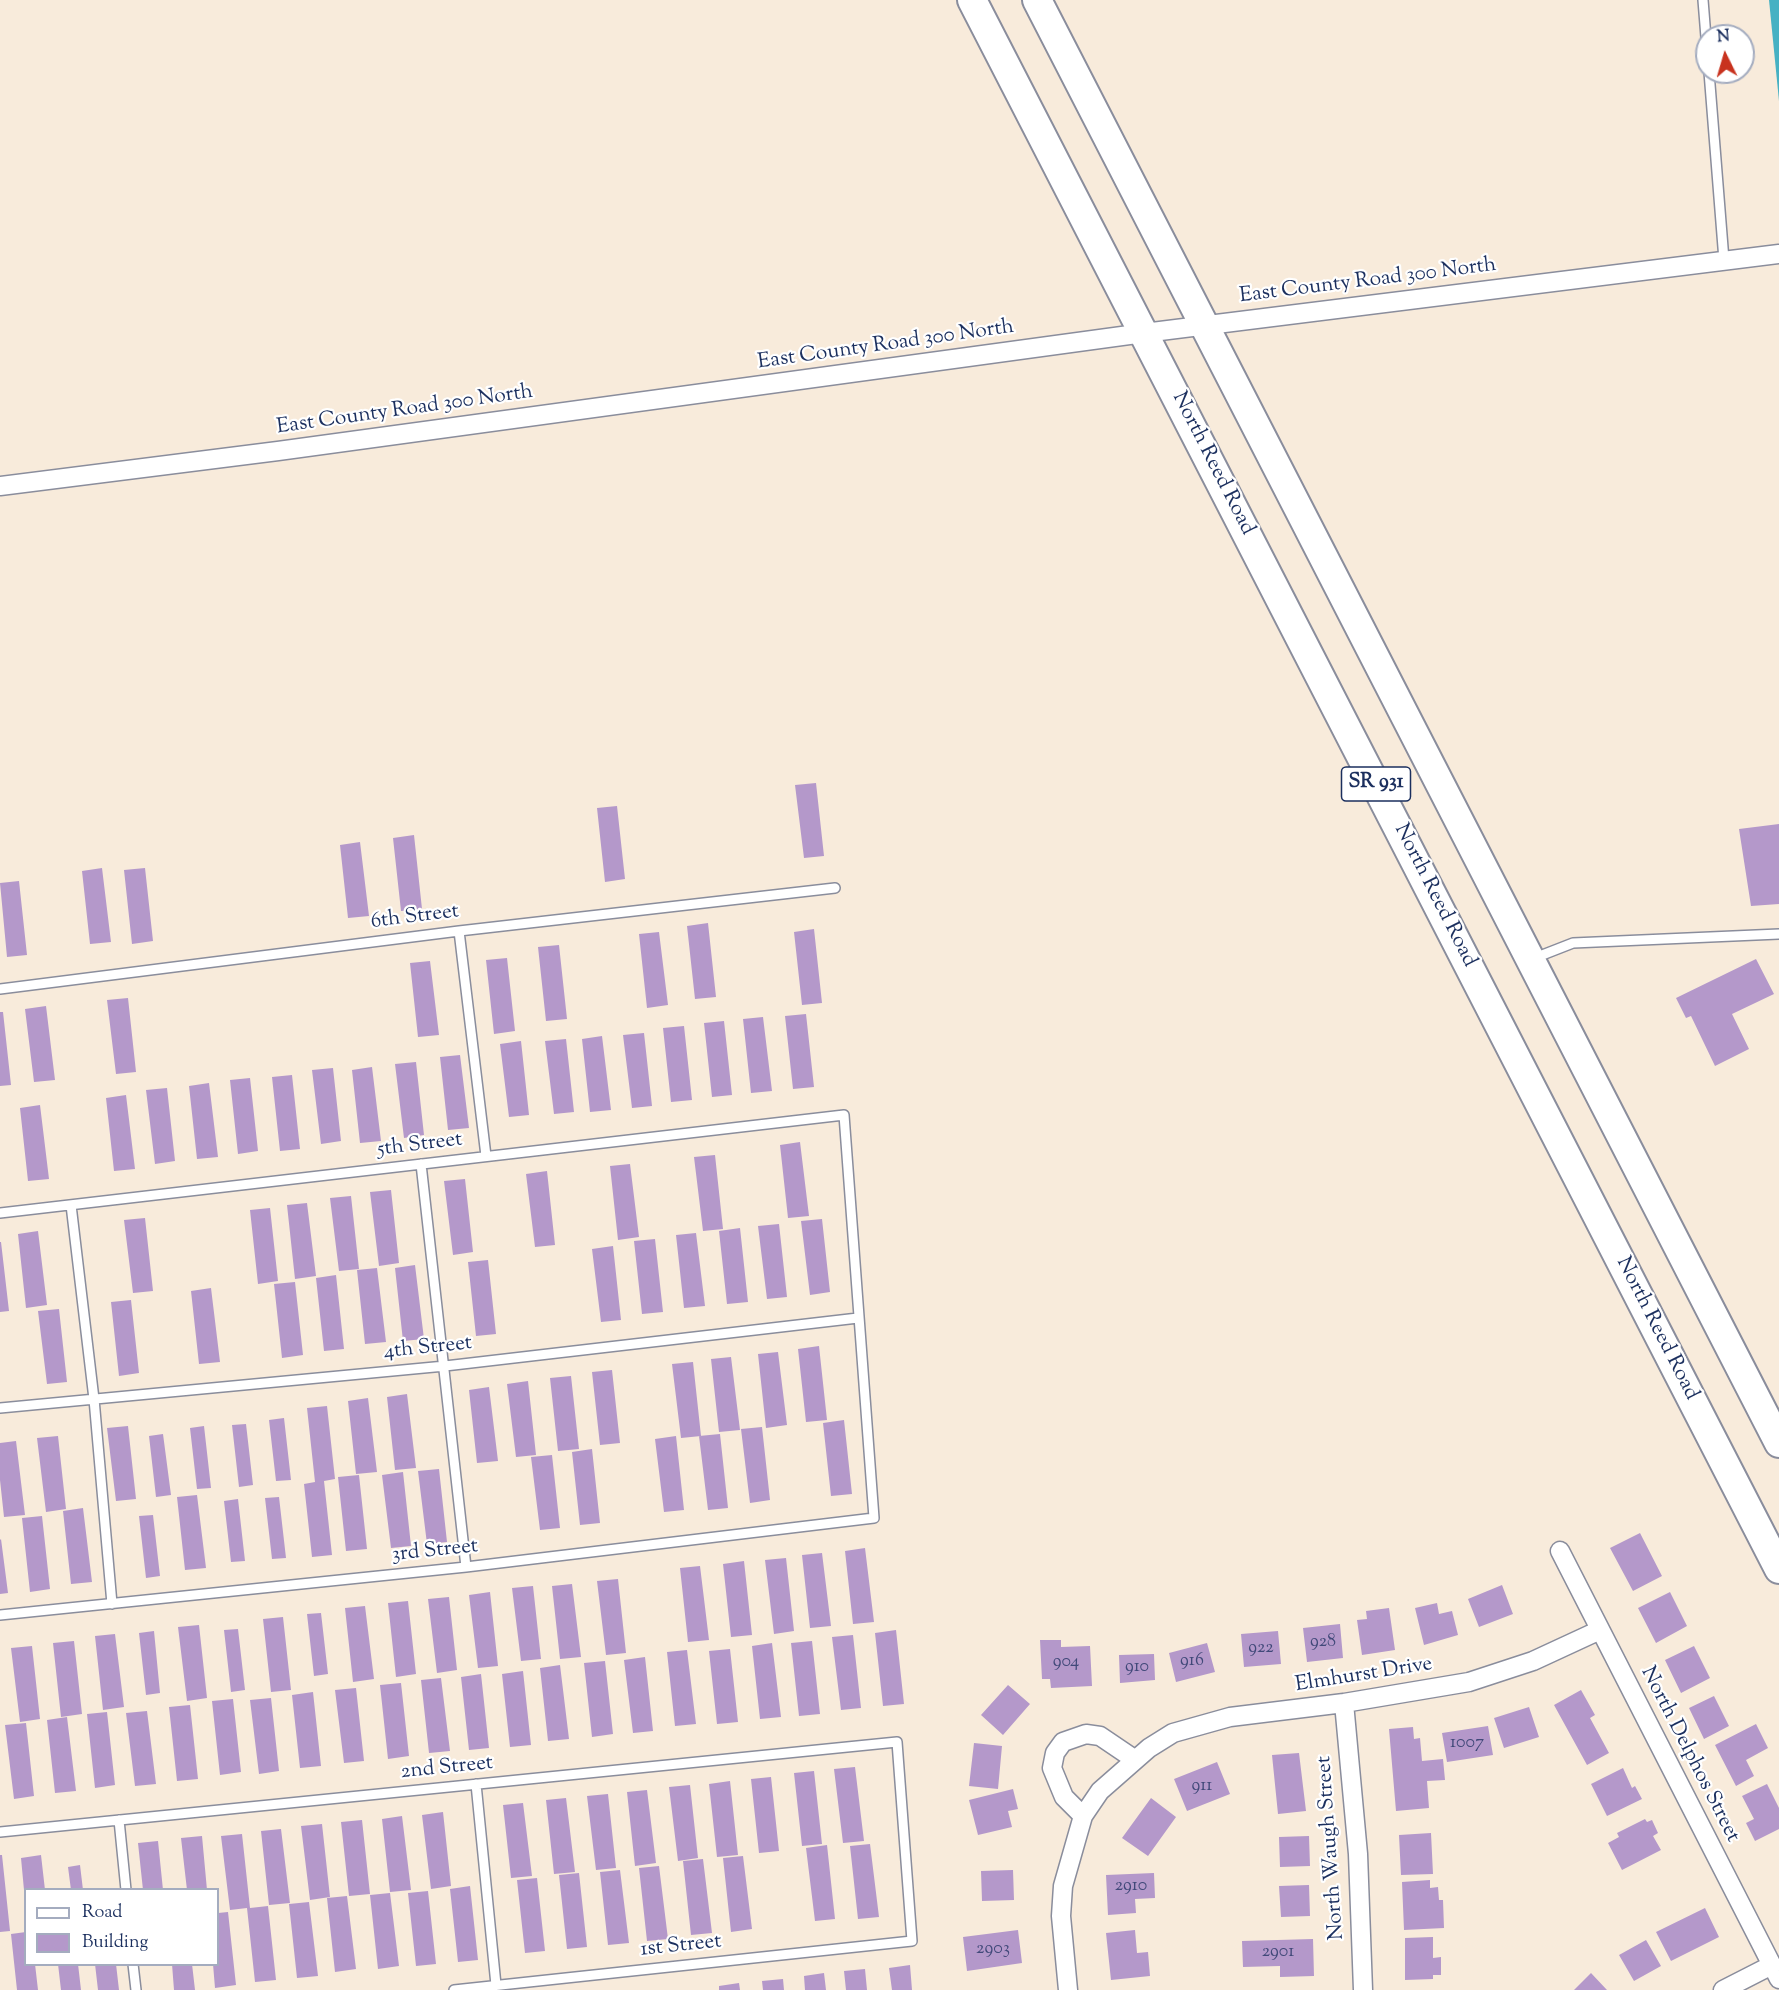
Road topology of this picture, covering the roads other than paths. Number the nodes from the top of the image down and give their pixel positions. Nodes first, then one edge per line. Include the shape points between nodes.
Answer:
1 (972, 0) edge
2 (1036, 0) edge
3 (1703, 0) edge
4 (1705, 24) edge
5 (1710, 84) edge
6 (1779, 254) edge
7 (1724, 260) junction
8 (1203, 325) junction
9 (1144, 333) junction
10 (0, 486) edge
11 (835, 888) dead end
12 (459, 931) junction
13 (1779, 934) edge
14 (1530, 959) junction
15 (0, 989) edge
16 (486, 1156) junction
17 (421, 1164) junction
18 (71, 1205) junction
19 (0, 1213) edge
20 (858, 1318) junction
21 (445, 1366) junction
22 (94, 1399) junction
23 (0, 1408) edge
24 (1779, 1443) edge
25 (1560, 1551) dead end
26 (466, 1567) junction
27 (1779, 1569) edge
28 (112, 1604) junction
29 (0, 1615) edge
30 (1600, 1630) junction
31 (1344, 1703) junction
32 (1134, 1759) junction
33 (477, 1784) junction
34 (1083, 1816) junction
35 (119, 1820) junction
36 (0, 1832) edge
37 (126, 1888) edge
38 (912, 1941) joint
39 (133, 1966) edge
40 (1775, 1972) edge
41 (496, 1985) junction
42 (136, 1990) edge
43 (454, 1990) edge
44 (1068, 1990) edge
45 (1363, 1990) edge
46 (1723, 1990) edge

1 - 9 main road, North Reed Road / SR 931
2 - 8 main road, SR 931
3 - 4 lane
5 - 7 lane
6 - 7 street, East County Road 300 North
7 - 8 street, East County Road 300 North
8 - 9 street, East County Road 300 North
8 - 14 main road, SR 931
9 - 10 street, East County Road 300 North via 278,452
9 - 27 main road, North Reed Road / SR 931
11 - 12 lane, 6th Street
12 - 15 lane, 6th Street
12 - 16 lane
13 - 14 lane via 1573,943
14 - 24 main road, SR 931
16 - 17 lane, 5th Street
16 - 20 lane, 5th Street via 844,1115
17 - 18 lane, 5th Street
17 - 21 lane
18 - 19 lane, 5th Street
18 - 22 lane
20 - 21 lane, 4th Street
20 - 26 lane, 3rd Street via 874,1518
21 - 22 lane, 4th Street
21 - 26 lane
22 - 23 lane, 4th Street
22 - 28 lane
25 - 30 street, North Delphos Street
26 - 28 lane, 3rd Street
28 - 29 lane, 3rd Street
30 - 31 street, Elmhurst Drive via 1533,1661 1469,1682
30 - 40 street, North Delphos Street
31 - 32 street, Elmhurst Drive via 1230,1717 1173,1733
31 - 45 street, North Waugh Street via 1358,1854
32 - 34 street, Elmhurst Drive via 1100,1791
32 - 34 street via 1100,1736 1086,1734 1063,1742 1055,1753 1052,1768 1064,1797
33 - 35 lane, 2nd Street
33 - 38 lane, 2nd Street via 897,1742
33 - 41 lane
34 - 44 street, Elmhurst Drive via 1063,1886 1061,1916
35 - 36 lane, 2nd Street
35 - 37 lane
38 - 41 lane, 1st Street
39 - 42 lane
40 - 46 street
41 - 43 lane, 1st Street

